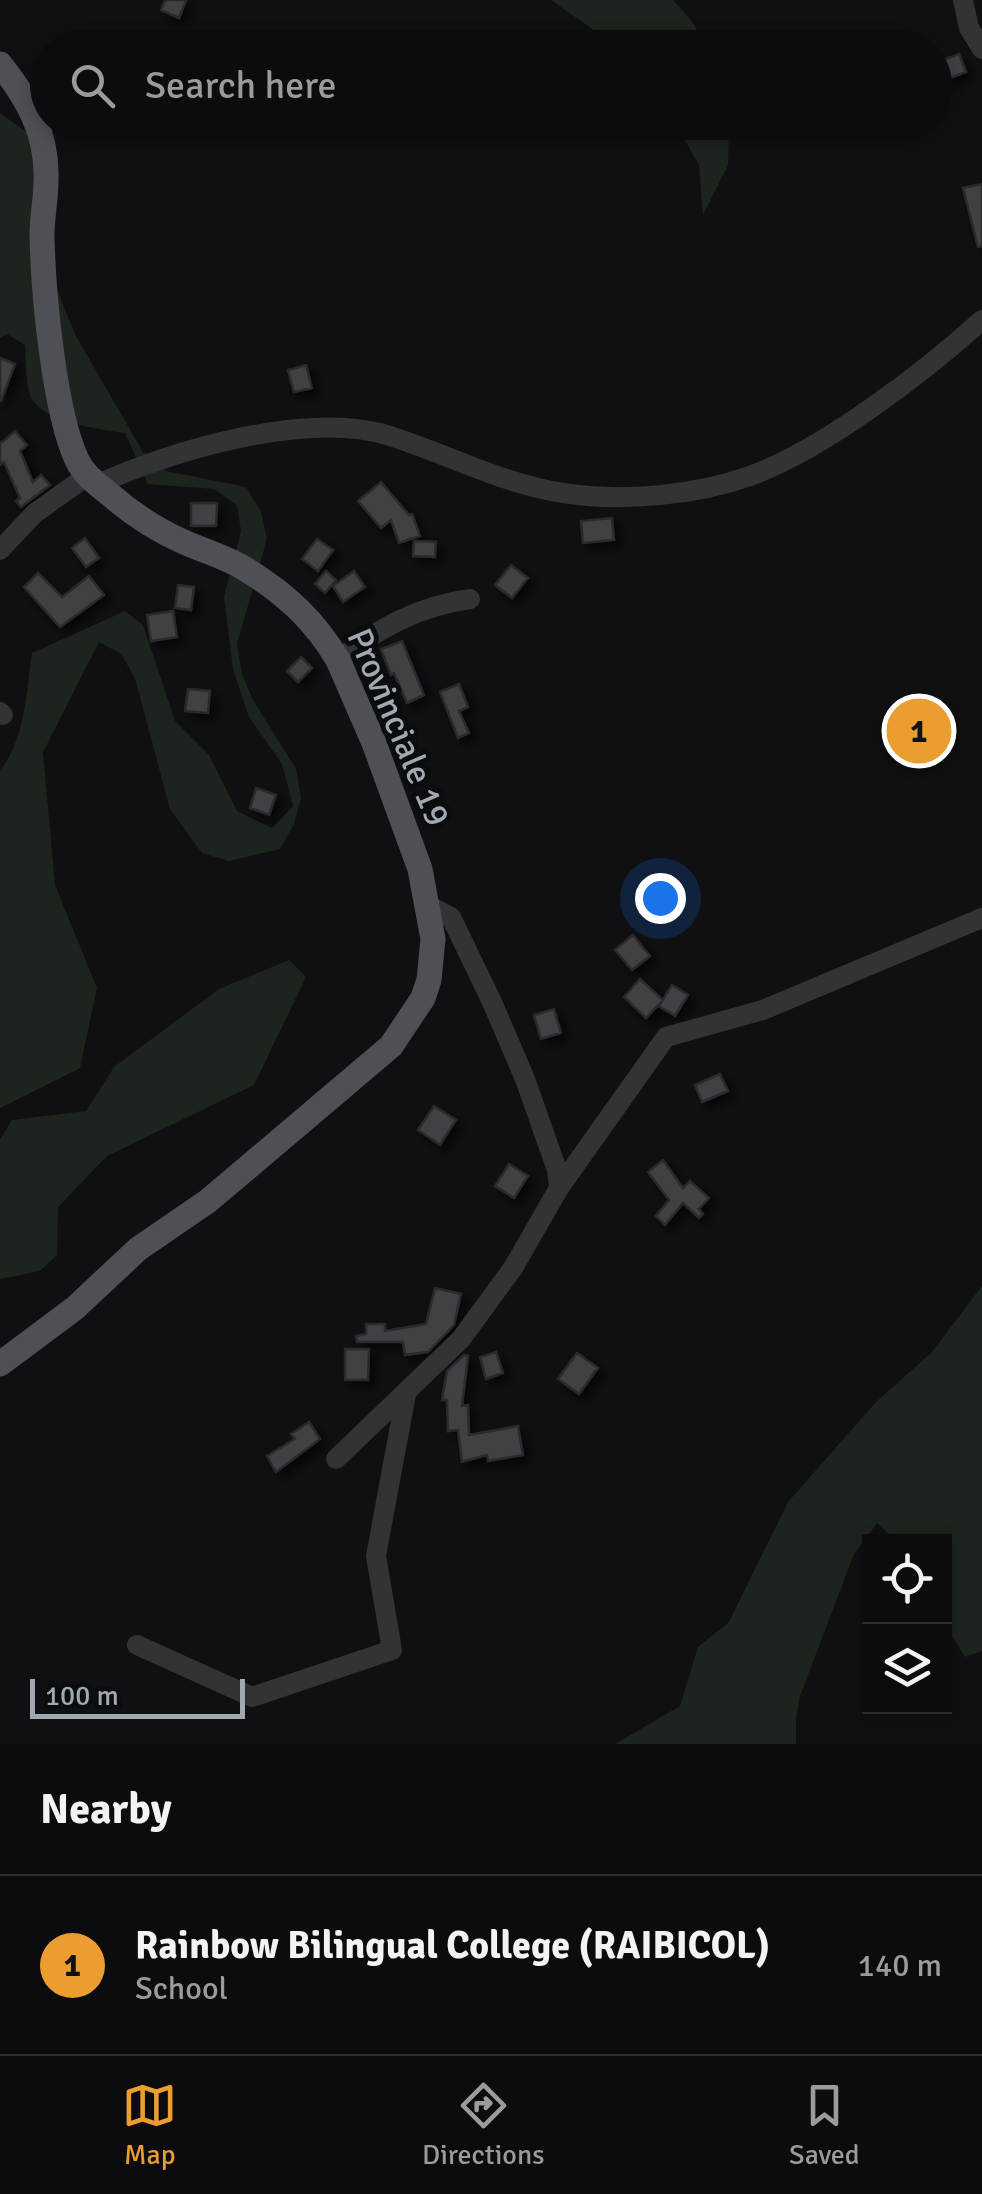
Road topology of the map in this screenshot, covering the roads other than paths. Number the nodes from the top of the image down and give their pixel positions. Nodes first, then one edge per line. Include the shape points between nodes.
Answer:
1 (962, 0) edge
2 (982, 49) edge
3 (0, 64) edge
4 (30, 105) edge
5 (42, 140) edge
6 (982, 320) edge
7 (92, 480) junction
8 (0, 550) edge
9 (470, 599) dead end
10 (338, 660) junction
11 (428, 905) junction
12 (982, 918) edge
13 (559, 1188) junction
14 (0, 1364) edge
15 (406, 1394) junction
16 (336, 1459) dead end
17 (137, 1645) dead end

1 - 2 street
3 - 4 main road
5 - 7 main road via 42,234 58,386 70,440
6 - 7 street via 815,445 750,476 694,489 626,497 562,494 350,426 207,446
7 - 8 street via 35,512
7 - 10 main road, Provinciale 19 via 154,526 234,562 280,592 310,618
9 - 10 street via 411,613
10 - 11 main road, Provinciale 19 via 407,829
11 - 13 street via 451,917 492,1002 526,1080
11 - 14 main road, Provinciale 19 via 430,980 391,1046
12 - 13 street via 763,1010 666,1037
13 - 15 street via 514,1268 461,1339
15 - 16 street
15 - 17 street via 376,1556 392,1650 252,1697

